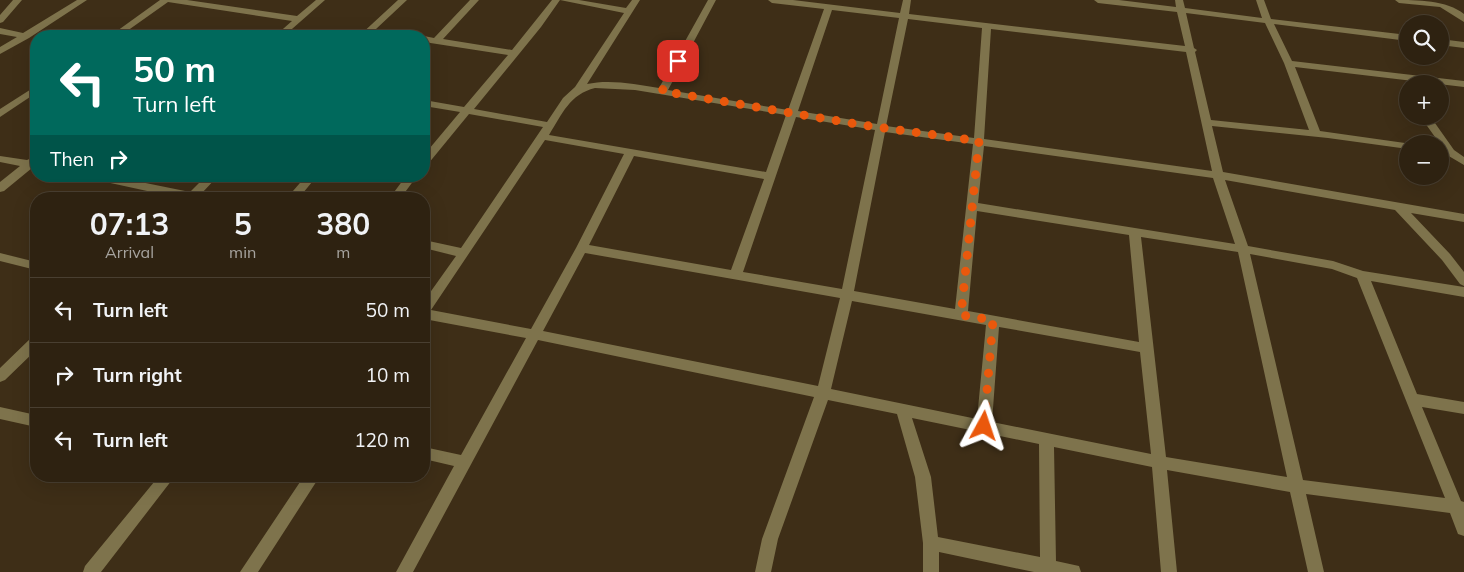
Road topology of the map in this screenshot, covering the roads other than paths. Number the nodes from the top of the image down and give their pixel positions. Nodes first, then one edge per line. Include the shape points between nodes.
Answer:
1 (18, 0) edge
2 (83, 0) edge
3 (166, 0) edge
4 (170, 0) edge
5 (242, 0) edge
6 (321, 0) edge
7 (403, 0) edge
8 (475, 0) edge
9 (556, 0) edge
10 (564, 0) edge
11 (636, 0) edge
12 (712, 0) edge
13 (772, 0) edge
14 (907, 0) edge
15 (1100, 0) edge
16 (1260, 0) edge
17 (1399, 0) edge
18 (1180, 4) edge
19 (828, 7) junction
20 (231, 9) junction
21 (628, 11) junction
22 (904, 16) junction
23 (299, 18) junction
24 (1464, 19) edge
25 (0, 20) edge
26 (1268, 21) junction
27 (986, 26) junction
28 (34, 30) edge
29 (123, 30) edge
30 (286, 30) edge
31 (370, 30) edge
32 (0, 31) edge
33 (30, 32) edge
34 (24, 36) junction
35 (30, 37) edge
36 (1399, 37) edge
37 (430, 40) edge
38 (436, 41) junction
39 (1449, 43) edge
40 (1464, 45) edge
41 (1192, 50) junction
42 (0, 51) edge
43 (514, 53) junction
44 (1289, 63) junction
45 (1399, 78) edge
46 (1449, 83) edge
47 (1464, 84) edge
48 (579, 89) junction
49 (662, 91) junction
50 (30, 93) edge
51 (430, 104) edge
52 (466, 110) junction
53 (0, 114) edge
54 (791, 114) junction
55 (1205, 122) junction
56 (549, 126) junction
57 (880, 128) junction
58 (1316, 134) junction
59 (543, 137) junction
60 (979, 141) junction
61 (1399, 145) edge
62 (631, 152) junction
63 (1449, 154) edge
64 (430, 155) edge
65 (0, 159) edge
66 (1464, 162) edge
67 (30, 163) edge
68 (30, 166) edge
69 (1218, 175) junction
70 (769, 176) junction
71 (128, 182) edge
72 (207, 182) edge
73 (307, 182) edge
74 (407, 182) edge
75 (0, 188) edge
76 (170, 192) edge
77 (196, 192) edge
78 (297, 192) edge
79 (399, 192) edge
80 (972, 206) junction
81 (1400, 208) junction
82 (1464, 218) edge
83 (1134, 231) junction
84 (430, 245) edge
85 (582, 248) junction
86 (1243, 249) junction
87 (462, 253) junction
88 (3, 262) edge
89 (30, 265) edge
90 (736, 274) junction
91 (1362, 276) junction
92 (1464, 281) edge
93 (1464, 292) edge
94 (847, 294) junction
95 (430, 303) edge
96 (430, 313) edge
97 (961, 315) junction
98 (993, 320) junction
99 (533, 334) junction
100 (30, 348) edge
101 (1146, 348) junction
102 (0, 376) edge
103 (823, 393) junction
104 (1414, 399) junction
105 (1464, 408) edge
106 (903, 410) junction
107 (0, 413) edge
108 (30, 420) edge
109 (984, 426) junction
110 (1046, 439) junction
111 (430, 454) edge
112 (464, 462) junction
113 (1159, 462) junction
114 (163, 482) edge
115 (309, 482) edge
116 (1297, 486) junction
117 (1460, 508) edge
118 (1464, 529) edge
119 (931, 543) junction
120 (1048, 567) junction
121 (91, 572) edge
122 (248, 572) edge
123 (404, 572) edge
124 (763, 572) edge
125 (931, 572) edge
126 (1073, 572) edge
127 (1168, 572) edge
128 (1316, 572) edge

1 - 25 street
2 - 28 street
3 - 29 street
4 - 20 street
5 - 20 street
6 - 23 street
7 - 31 street
8 - 38 street
9 - 43 street
10 - 21 street
11 - 21 street
12 - 49 street
13 - 19 street
14 - 22 street
15 - 18 street
16 - 26 street
17 - 24 street via 1450,7
18 - 26 street
18 - 41 street
19 - 22 street
19 - 54 street
20 - 23 street
21 - 48 street
22 - 27 street
22 - 57 street
23 - 30 street
26 - 36 street
26 - 44 street
27 - 41 street
27 - 60 street
32 - 34 street
33 - 34 street
34 - 35 street
34 - 42 street
37 - 38 street
38 - 43 street
39 - 40 street
41 - 55 street
43 - 52 street
44 - 45 street
44 - 58 street
46 - 47 street
48 - 49 street via 595,85
48 - 56 street via 562,104
49 - 54 street
50 - 53 street
51 - 52 street
52 - 56 street
52 - 64 street
54 - 57 street
54 - 70 street
55 - 58 street
55 - 69 street
56 - 59 street
57 - 60 street
57 - 94 street
58 - 61 street
59 - 62 street
59 - 87 street
60 - 69 street
60 - 80 street
62 - 70 street
62 - 85 street
63 - 66 street
65 - 67 street
68 - 75 street
69 - 81 street
69 - 86 street
70 - 90 street
71 - 76 street
72 - 77 street
73 - 78 street
74 - 79 street
80 - 83 street
80 - 97 street
81 - 82 street
81 - 92 street
83 - 86 street
83 - 101 street
84 - 87 street
85 - 90 street
85 - 99 street
86 - 91 street via 1333,265
86 - 116 street
87 - 95 street
88 - 89 street
90 - 94 street
91 - 93 street
91 - 104 street
94 - 97 street
94 - 103 street
96 - 99 street
97 - 98 street
98 - 101 street
98 - 109 street
99 - 103 street
99 - 112 street
100 - 102 street
101 - 113 street
103 - 106 street
103 - 124 street via 770,539
104 - 105 street
104 - 117 street
106 - 109 street
106 - 119 street via 923,477
107 - 108 street
109 - 110 street
110 - 113 street
110 - 120 street
111 - 112 street
112 - 123 street
113 - 116 street
113 - 127 street
114 - 121 street
115 - 122 street
116 - 117 street
116 - 128 street
117 - 118 street
119 - 120 street
119 - 125 street
120 - 126 street

